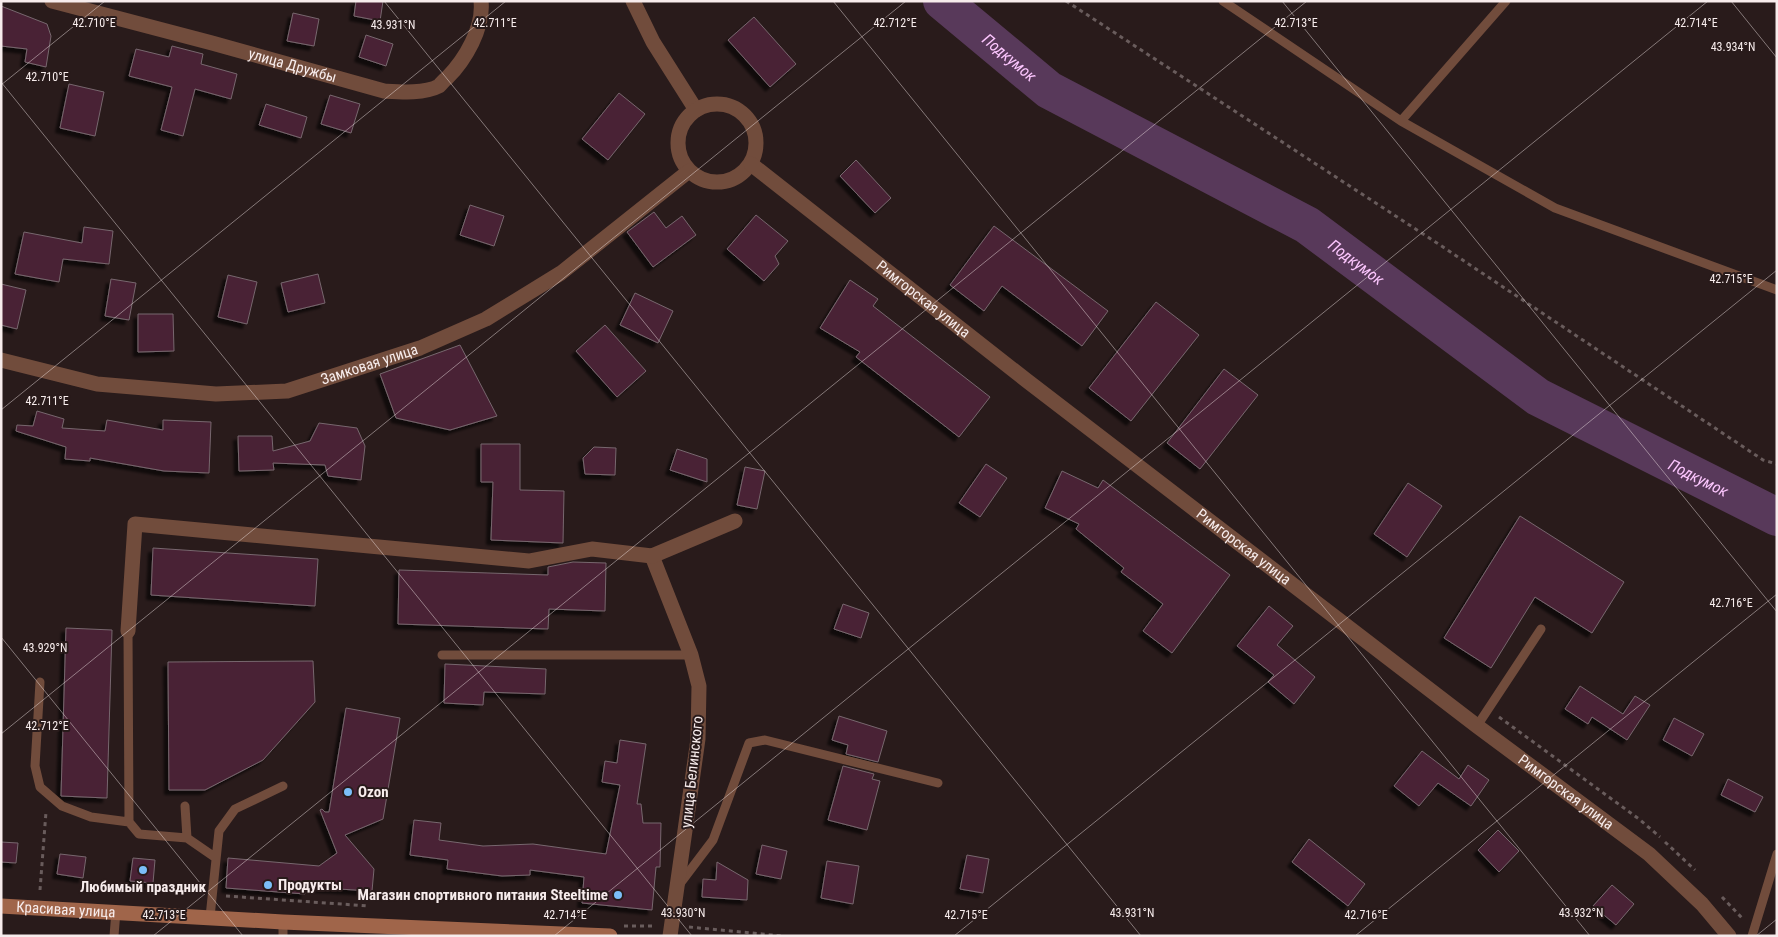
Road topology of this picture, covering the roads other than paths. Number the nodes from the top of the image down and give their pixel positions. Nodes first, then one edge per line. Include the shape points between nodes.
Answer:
1 (52, 1) edge
2 (481, 1) edge
3 (633, 1) edge
4 (1223, 1) edge
5 (1506, 1) edge
6 (696, 110) junction
7 (1401, 121) junction
8 (752, 164) junction
9 (688, 171) junction
10 (1777, 290) edge
11 (1, 360) edge
12 (735, 521) dead end
13 (652, 556) junction
14 (1541, 629) dead end
15 (128, 631) joint
16 (442, 655) dead end
17 (691, 655) junction
18 (40, 682) dead end
19 (1477, 726) junction
20 (938, 783) dead end
21 (283, 786) dead end
22 (186, 806) dead end
23 (129, 822) junction
24 (187, 838) junction
25 (1777, 854) edge
26 (216, 858) junction
27 (676, 889) junction
28 (1, 906) edge
29 (116, 911) junction
30 (210, 917) junction
31 (283, 929) edge
32 (114, 936) edge
33 (610, 936) edge
34 (670, 936) edge
35 (1729, 936) edge
36 (1752, 936) edge

1 - 2 street, улица Дружбы via 384,91 414,93 439,86 460,64 474,38
3 - 6 street via 653,42
4 - 7 lane
5 - 7 lane
6 - 8 street via 722,104 745,115 757,139
6 - 9 street via 681,127 678,138 678,150
7 - 10 lane via 1555,208
8 - 9 street via 733,180 722,183 704,180
8 - 19 street, Римгорская улица via 1026,380
9 - 11 street, Замковая улица via 561,273 486,319 420,348 287,391 216,394 97,384
12 - 13 street
13 - 15 street via 592,549 529,561 135,524
13 - 17 street, улица Белинского
14 - 19 lane
15 - 23 lane
16 - 17 lane
17 - 27 street, улица Белинского via 699,686 698,739
18 - 23 lane via 35,766 40,787 62,806 91,817
19 - 35 street, Римгорская улица via 1649,854 1702,904
20 - 27 lane via 765,740 749,743 713,840
21 - 26 lane via 235,809 219,831
22 - 24 lane
23 - 24 lane via 139,834
24 - 26 lane
25 - 36 lane
26 - 30 lane
27 - 34 street, улица Белинского
28 - 29 main road, Красивая улица
29 - 30 main road, Красивая улица
29 - 32 lane
30 - 31 main road, Красивая улица
31 - 33 main road, Красивая улица

